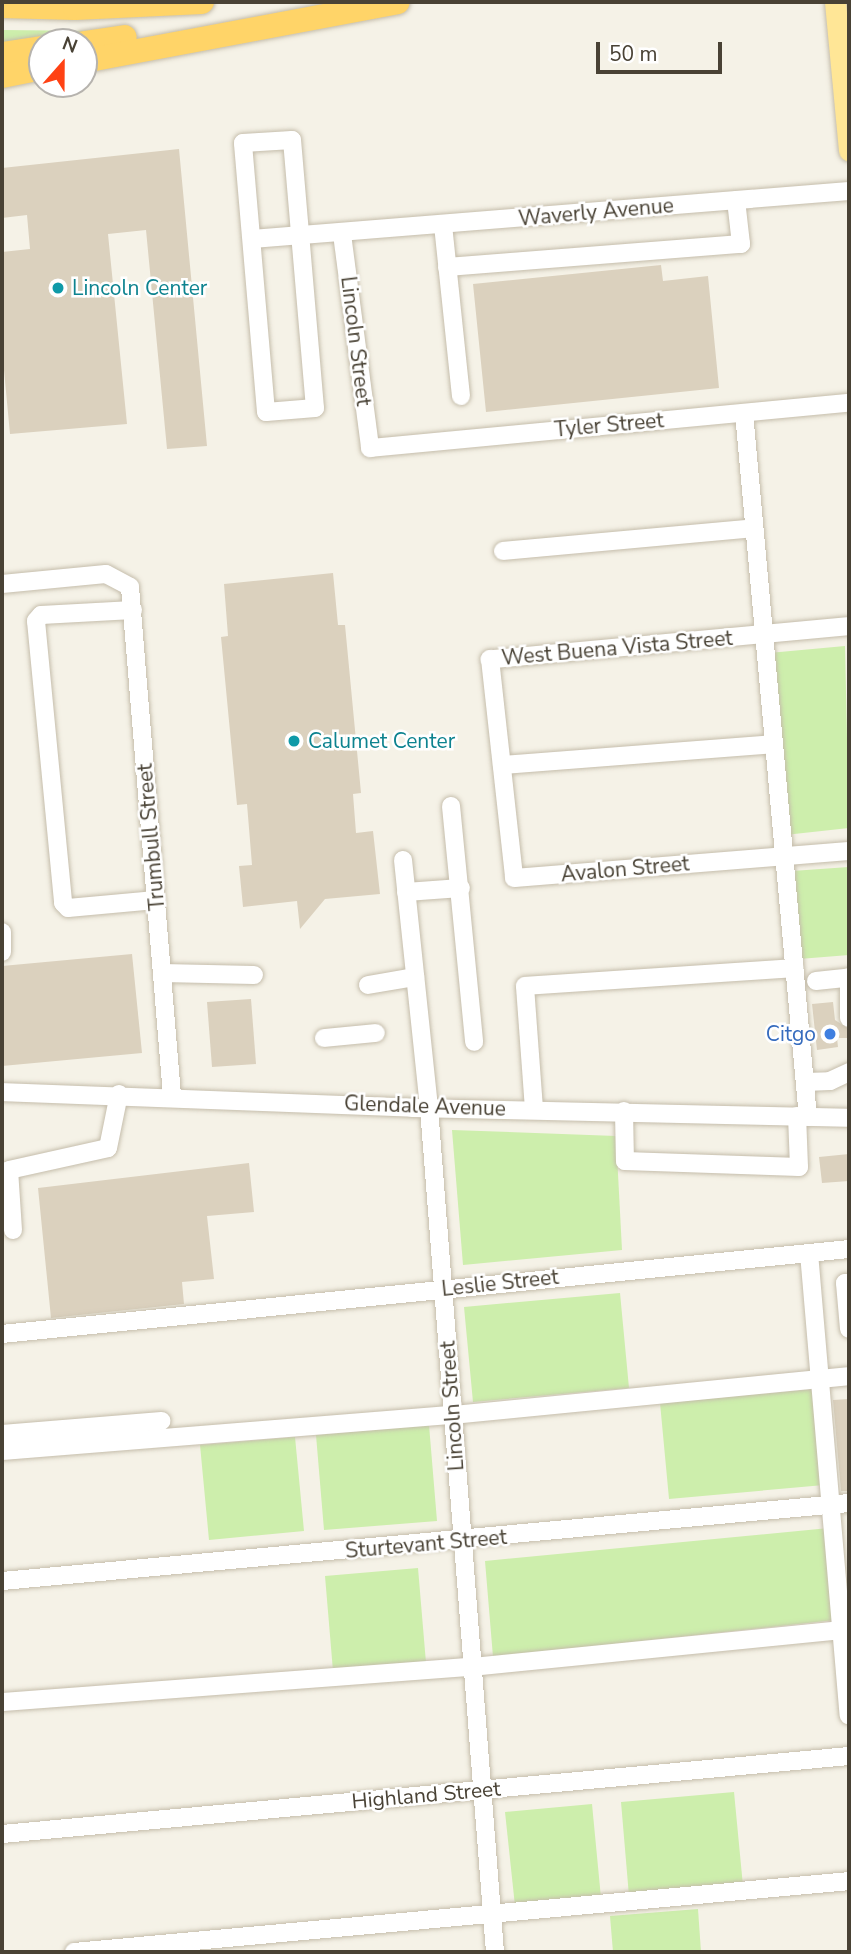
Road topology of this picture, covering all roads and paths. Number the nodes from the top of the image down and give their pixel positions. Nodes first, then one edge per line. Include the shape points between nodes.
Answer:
1 (202, 2) edge
2 (398, 2) edge
3 (835, 2) edge
4 (2, 6) edge
5 (356, 8) junction
6 (98, 41) edge
7 (28, 50) edge
8 (2, 54) edge
9 (98, 58) edge
10 (845, 63) edge
11 (28, 71) edge
12 (2, 76) edge
13 (849, 150) edge
14 (849, 191) edge
15 (736, 200) junction
16 (443, 225) junction
17 (342, 234) junction
18 (301, 236) junction
19 (252, 239) junction
20 (447, 267) junction
21 (461, 396) dead end
22 (849, 403) edge
23 (744, 413) junction
24 (369, 448) joint
25 (754, 528) junction
26 (503, 551) dead end
27 (2, 584) edge
28 (133, 610) junction
29 (849, 626) edge
30 (762, 634) junction
31 (773, 744) junction
32 (502, 765) junction
33 (451, 806) dead end
34 (849, 850) edge
35 (783, 856) junction
36 (403, 860) dead end
37 (461, 888) junction
38 (406, 892) junction
39 (156, 900) junction
40 (2, 932) edge
41 (2, 952) edge
42 (794, 968) junction
43 (162, 973) junction
44 (254, 975) dead end
45 (415, 977) junction
46 (848, 977) edge
47 (816, 981) dead end
48 (368, 985) dead end
49 (849, 1008) edge
50 (849, 1018) edge
51 (376, 1033) dead end
52 (324, 1038) dead end
53 (474, 1042) dead end
54 (849, 1072) edge
55 (805, 1082) junction
56 (2, 1091) edge
57 (119, 1094) junction
58 (172, 1096) junction
59 (429, 1108) junction
60 (534, 1109) junction
61 (624, 1111) junction
62 (803, 1116) junction
63 (849, 1118) edge
64 (13, 1230) dead end
65 (849, 1249) edge
66 (809, 1253) junction
67 (849, 1283) edge
68 (443, 1289) junction
69 (849, 1329) edge
70 (2, 1334) edge
71 (849, 1376) edge
72 (821, 1379) junction
73 (453, 1415) junction
74 (162, 1421) dead end
75 (72, 1432) junction
76 (2, 1434) edge
77 (2, 1451) edge
78 (841, 1504) edge
79 (462, 1541) junction
80 (2, 1581) edge
81 (843, 1630) junction
82 (472, 1667) junction
83 (2, 1702) edge
84 (849, 1715) edge
85 (849, 1756) edge
86 (479, 1791) junction
87 (2, 1834) edge
88 (849, 1881) edge
89 (491, 1914) junction
90 (74, 1952) edge
91 (495, 1952) edge

1 - 4 highway
2 - 5 highway
3 - 10 main road
5 - 6 highway via 338,5
5 - 9 highway via 339,15
7 - 8 highway
10 - 13 main road
11 - 12 highway
14 - 15 street, Waverly Avenue
15 - 16 street, Waverly Avenue
15 - 20 street via 740,244
16 - 17 street, Waverly Avenue
16 - 20 street
17 - 18 street, Waverly Avenue
17 - 24 street, Lincoln Street
18 - 19 street, Waverly Avenue
18 - 19 street via 292,140 243,143
18 - 19 street via 315,408 266,412
20 - 21 street
22 - 23 street, Tyler Street
23 - 24 street, Tyler Street
23 - 25 street
25 - 26 street
25 - 30 street
27 - 28 street, Trumbull Street via 106,574 124,581
28 - 39 street, Trumbull Street
28 - 39 street via 41,615 36,621 63,903 68,908
29 - 30 street, West Buena Vista Street
30 - 31 street
30 - 32 street, West Buena Vista Street via 490,659
31 - 32 street
31 - 35 street
32 - 35 street, Avalon Street via 514,878
33 - 37 street
34 - 35 street, Avalon Street
35 - 42 street
36 - 38 street, Lincoln Street
37 - 38 street
37 - 53 street
38 - 45 street, Lincoln Street
39 - 43 street, Trumbull Street
40 - 41 street
42 - 55 street
42 - 60 street via 525,986 536,1085
43 - 44 street
43 - 58 street, Trumbull Street
45 - 48 street
45 - 59 street, Lincoln Street
46 - 47 street
46 - 49 street
49 - 50 street
51 - 52 street
54 - 55 street via 830,1081
55 - 62 street
56 - 57 street, Glendale Avenue
57 - 58 street, Glendale Avenue
57 - 64 street via 108,1148 9,1170
58 - 59 street, Glendale Avenue
59 - 60 street, Glendale Avenue
59 - 68 street, Lincoln Street
60 - 61 street, Glendale Avenue
61 - 62 street, Glendale Avenue
61 - 62 street via 625,1161 799,1167
62 - 63 street, Glendale Avenue
65 - 66 street, Leslie Street
66 - 68 street, Leslie Street
66 - 72 street
67 - 69 street via 845,1283
68 - 70 street, Leslie Street
68 - 73 street, Lincoln Street
71 - 72 street
72 - 73 street
72 - 78 street
73 - 75 street
73 - 79 street, Lincoln Street
74 - 75 street
75 - 76 street
75 - 77 street
78 - 79 street, Sturtevant Street
78 - 81 street
79 - 80 street, Sturtevant Street
79 - 82 street, Lincoln Street
81 - 82 street
81 - 84 street
82 - 83 street
82 - 86 street, Lincoln Street
85 - 86 street, Highland Street
86 - 87 street, Highland Street
86 - 89 street, Lincoln Street
88 - 89 street
89 - 90 street
89 - 91 street, Lincoln Street

